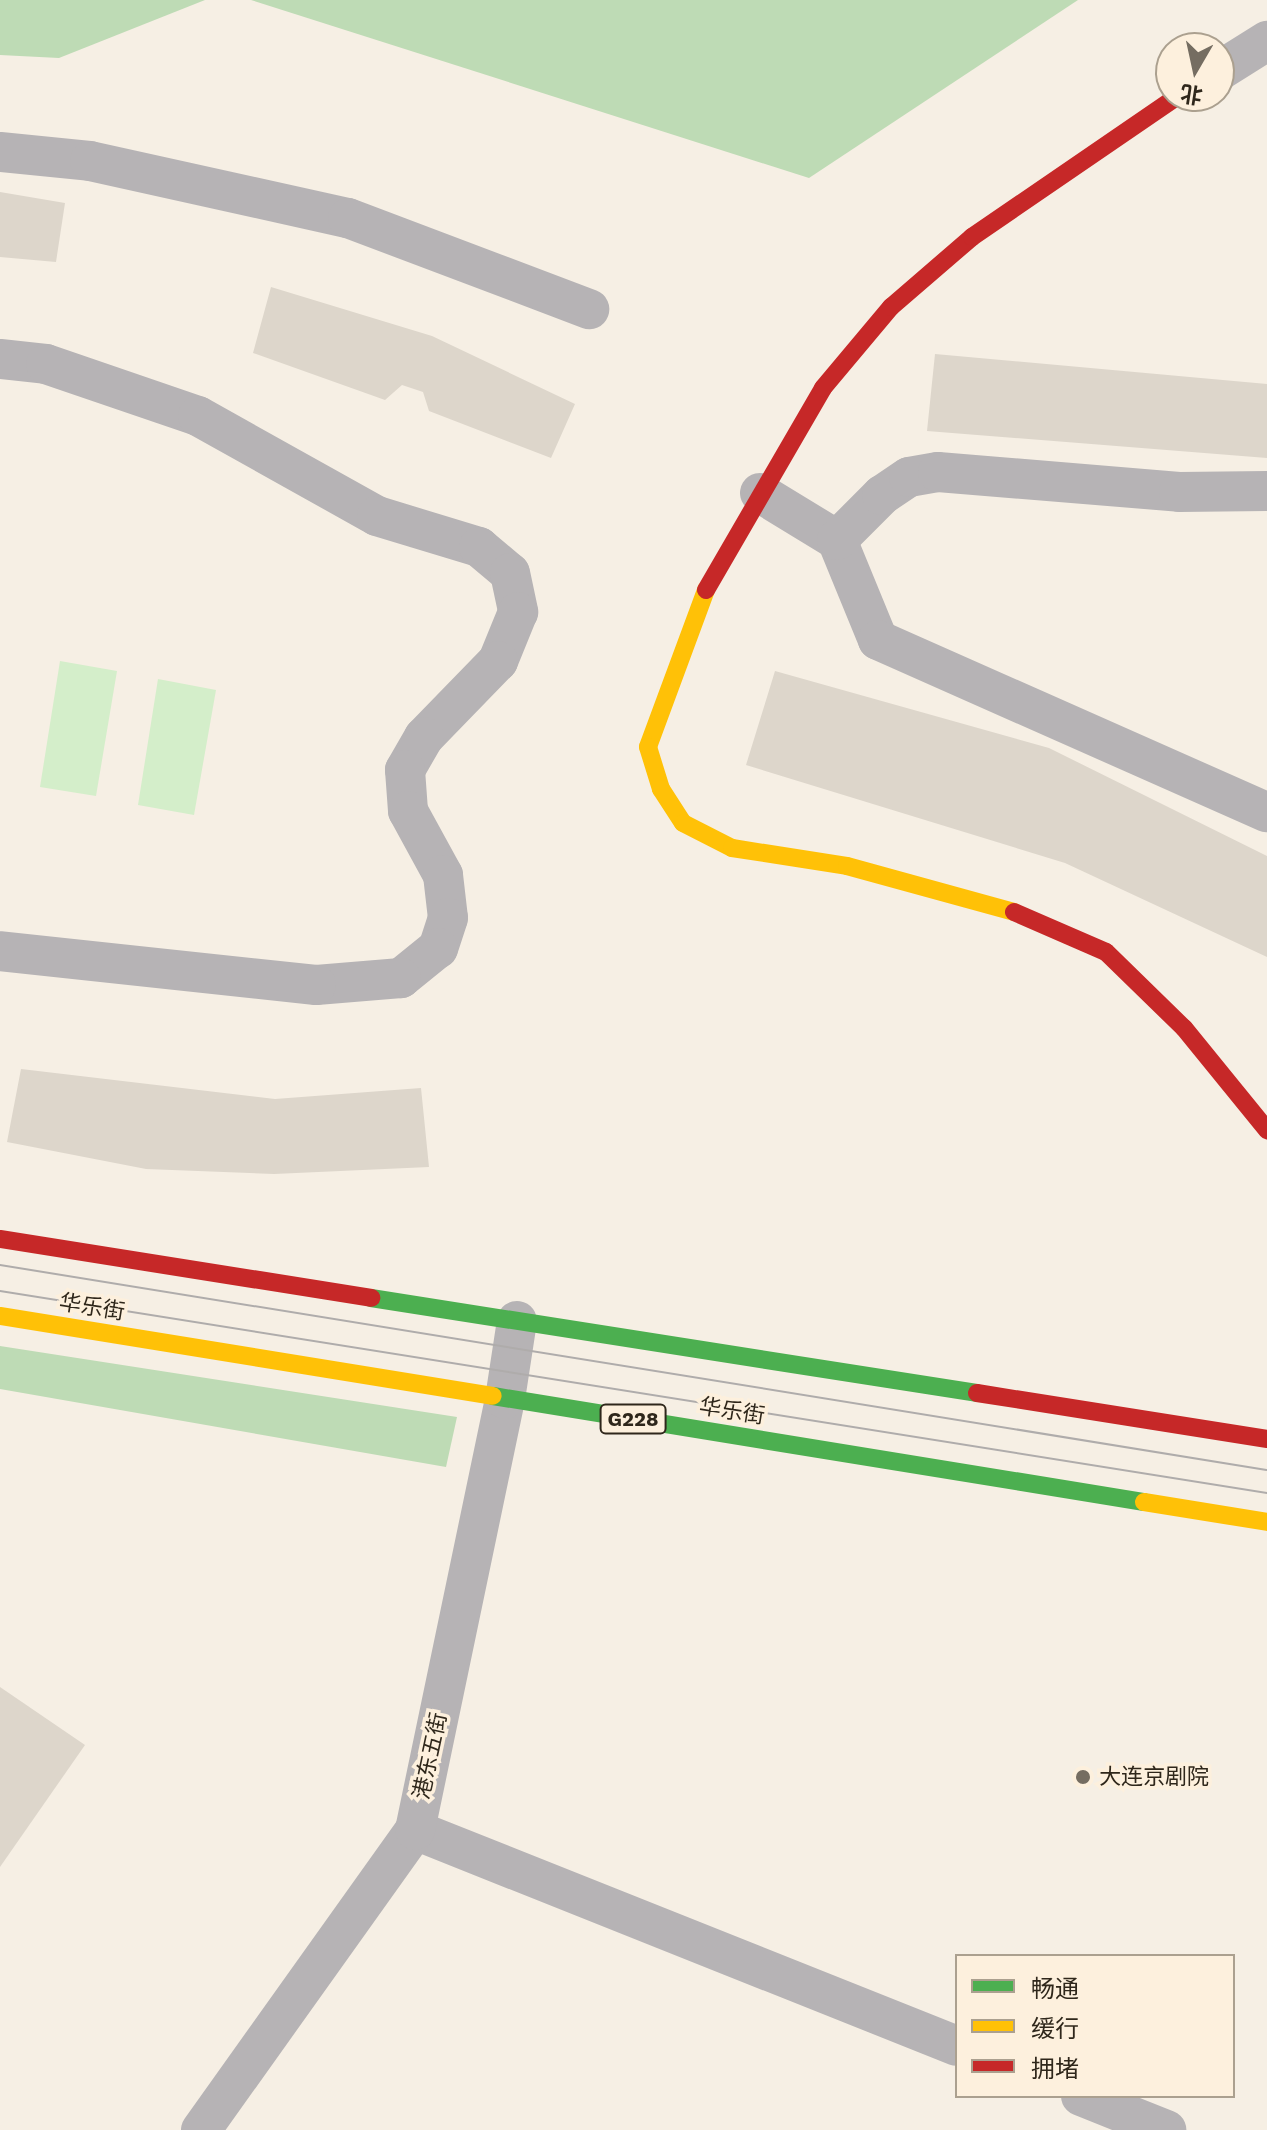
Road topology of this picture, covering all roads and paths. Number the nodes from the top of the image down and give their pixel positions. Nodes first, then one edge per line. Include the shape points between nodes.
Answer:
1 (1267, 41) edge
2 (1235, 61) edge
3 (1155, 112) edge
4 (0, 152) edge
5 (589, 309) dead end
6 (0, 359) edge
7 (1267, 491) edge
8 (760, 493) junction
9 (837, 540) junction
10 (1267, 812) edge
11 (0, 951) edge
12 (1267, 1130) edge
13 (0, 1239) edge
14 (0, 1316) edge
15 (517, 1321) junction
16 (505, 1399) junction
17 (1267, 1439) edge
18 (1267, 1522) edge
19 (415, 1830) junction
20 (955, 2045) edge
21 (1086, 2098) edge
22 (201, 2130) edge
23 (1166, 2130) edge

1 - 2 street
3 - 8 main road via 972,237 891,307 823,388
4 - 5 street via 90,161 348,218
6 - 11 street via 46,364 198,416 377,516 479,547 510,573 518,612 498,661 424,737 405,770 408,811 443,875 448,918 438,948 401,978 316,985
7 - 9 street via 1179,492 938,472 909,477 882,495
8 - 9 street
8 - 12 main road via 714,569 648,747 661,789 683,823 732,848 847,866 962,894 1036,919 1106,952 1184,1028
9 - 10 street via 878,640
13 - 15 main road
14 - 16 main road, 华乐街 / G228
15 - 16 street, 港东五街
15 - 17 main road
16 - 18 main road, 华乐街 / G228
16 - 19 street, 港东五街
19 - 20 street
19 - 22 street, 港东五街
21 - 23 street

